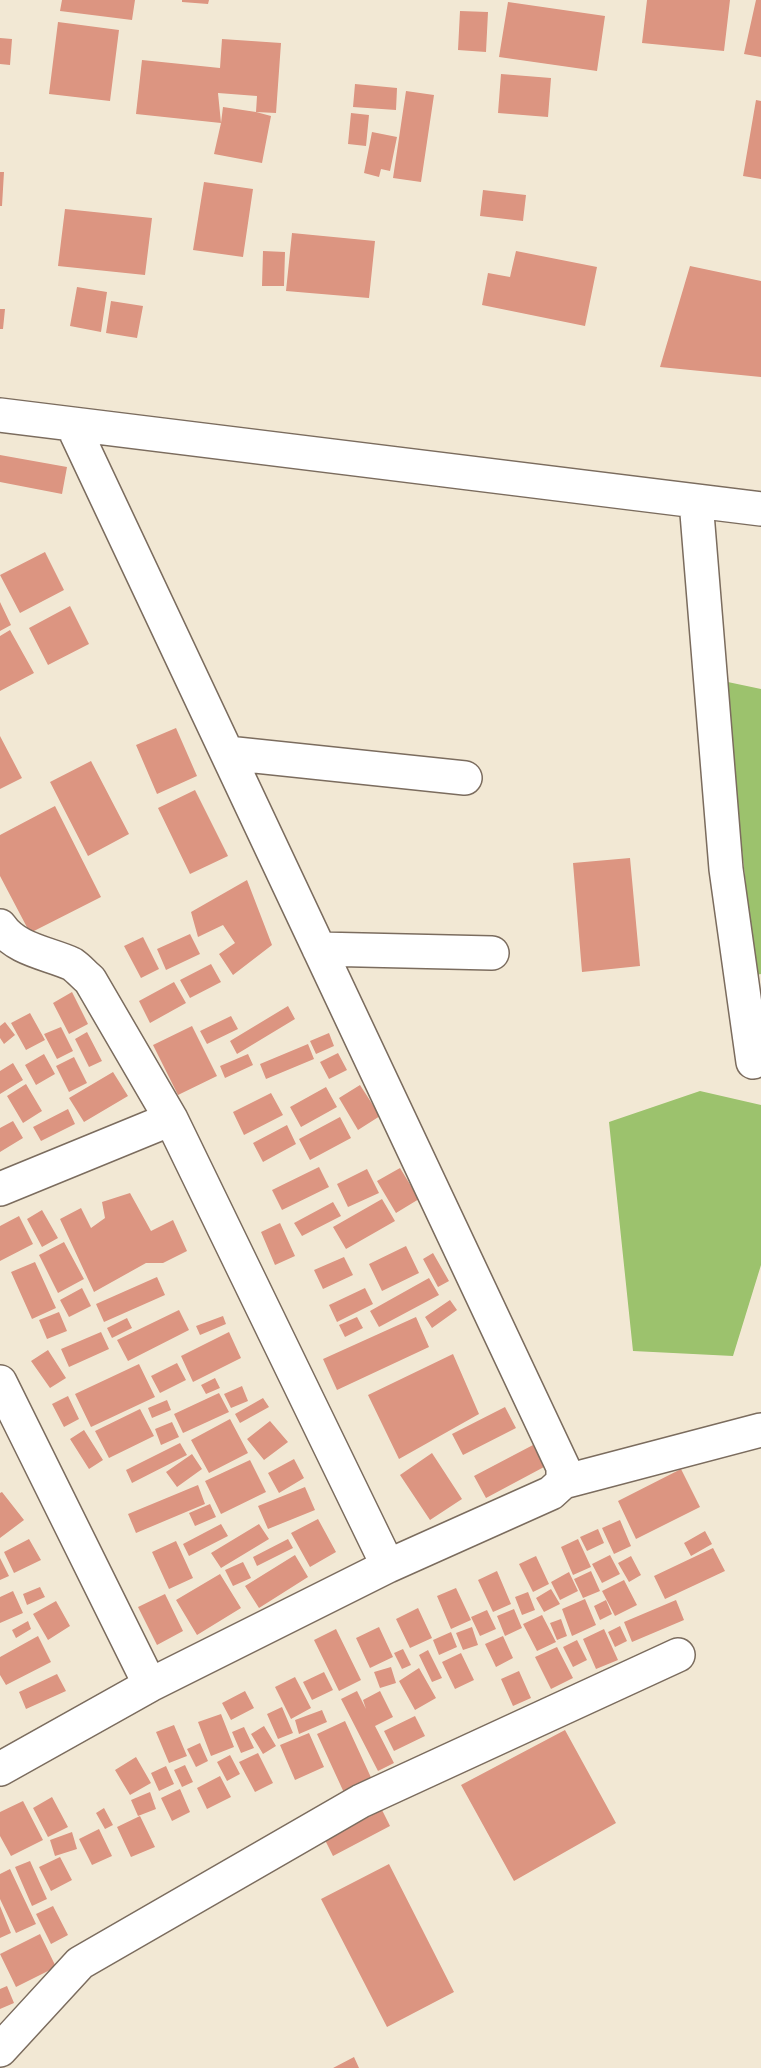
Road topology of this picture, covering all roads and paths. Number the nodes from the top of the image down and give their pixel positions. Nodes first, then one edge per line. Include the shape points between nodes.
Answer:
1 (0, 416) edge
2 (72, 424) junction
3 (696, 501) junction
4 (761, 508) edge
5 (227, 753) junction
6 (465, 778) dead end
7 (2, 932) edge
8 (319, 949) junction
9 (492, 953) dead end
10 (753, 1062) dead end
11 (171, 1119) junction
12 (0, 1189) edge
13 (0, 1382) edge
14 (761, 1430) edge
15 (563, 1482) junction
16 (388, 1566) junction
17 (678, 1655) dead end
18 (150, 1685) junction
19 (0, 1769) edge
20 (0, 2050) edge

1 - 2 street
2 - 3 street
2 - 5 street
3 - 4 street
3 - 10 street via 726,869
5 - 6 street
5 - 8 street
7 - 11 street via 37,952 74,965 90,980
8 - 9 street
8 - 15 street via 563,1467
11 - 12 street
11 - 16 street
13 - 18 street
14 - 15 street
15 - 16 street via 551,1494
16 - 18 street
17 - 20 street via 361,1802 80,1963
18 - 19 street

